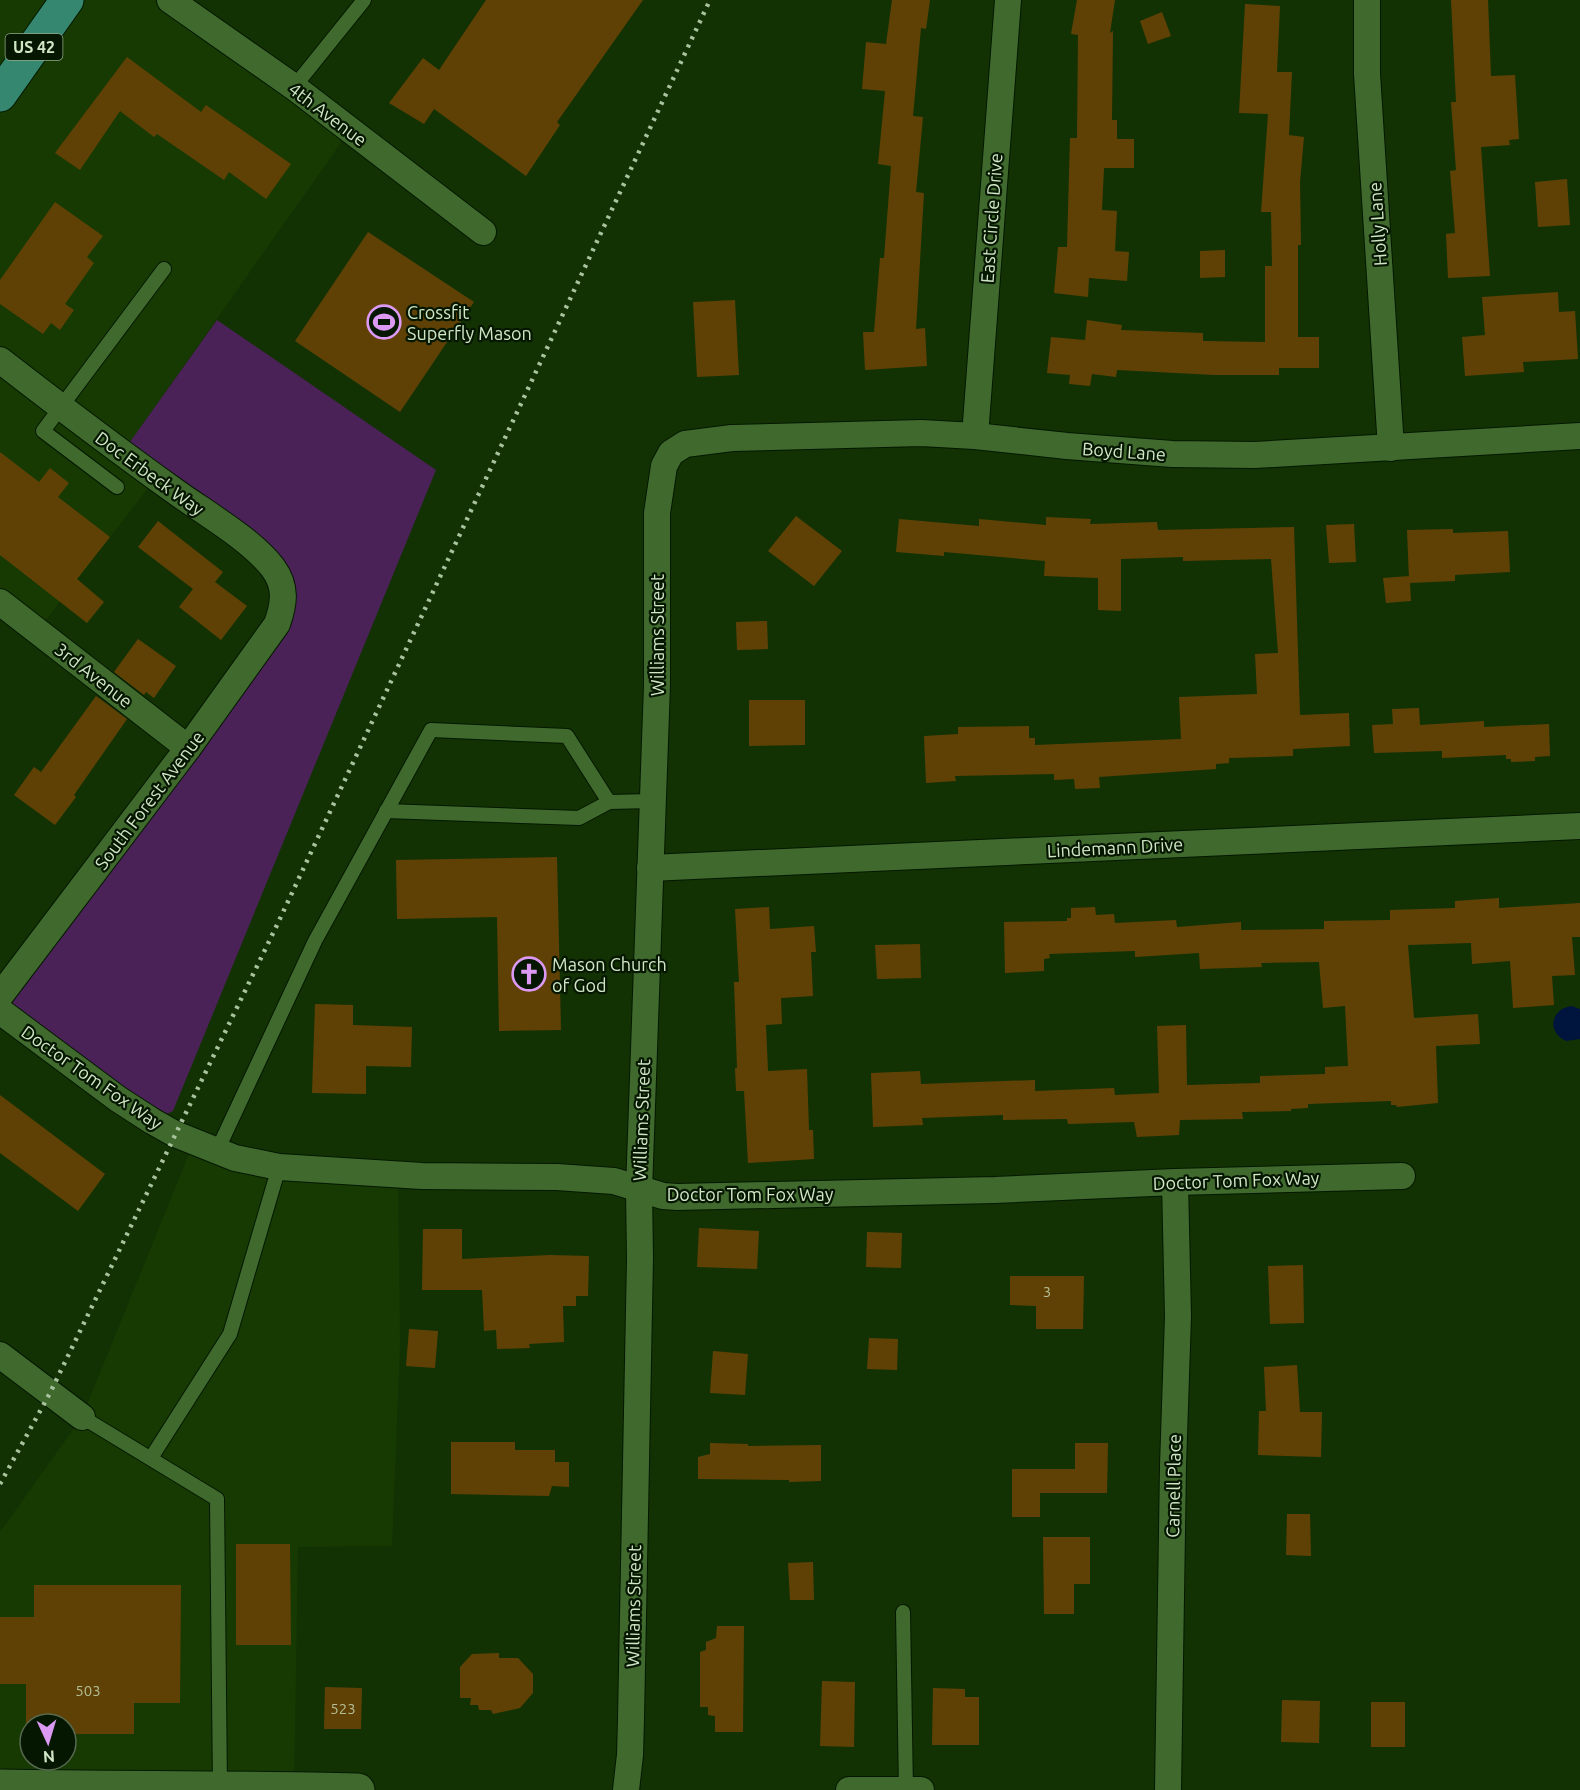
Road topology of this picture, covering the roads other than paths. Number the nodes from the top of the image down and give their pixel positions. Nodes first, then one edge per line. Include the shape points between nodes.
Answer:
1 (67, 0) edge
2 (170, 0) edge
3 (364, 0) edge
4 (1008, 0) edge
5 (1367, 0) edge
6 (294, 87) junction
7 (0, 95) edge
8 (483, 232) dead end
9 (164, 269) dead end
10 (0, 360) edge
11 (60, 407) junction
12 (975, 436) junction
13 (1580, 436) edge
14 (1391, 448) junction
15 (671, 453) joint
16 (117, 487) dead end
17 (284, 597) joint
18 (0, 602) edge
19 (188, 748) junction
20 (652, 801) junction
21 (609, 802) junction
22 (386, 811) junction
23 (1580, 826) edge
24 (650, 868) junction
25 (0, 996) edge
26 (0, 1011) edge
27 (217, 1151) junction
28 (279, 1167) junction
29 (1402, 1176) dead end
30 (1175, 1182) junction
31 (639, 1190) junction
32 (0, 1355) edge
33 (82, 1417) joint
34 (151, 1458) junction
35 (903, 1612) dead end
36 (0, 1786) edge
37 (220, 1787) junction
38 (358, 1790) edge
39 (626, 1790) edge
40 (849, 1790) edge
41 (906, 1790) edge
42 (921, 1790) edge
43 (1168, 1790) edge

1 - 7 main road, US 42
2 - 6 street, 4th Avenue
3 - 6 lane
4 - 12 street, East Circle Drive
5 - 14 street, Holly Lane
6 - 8 street, 4th Avenue
9 - 11 lane
10 - 11 street, Doc Erbeck Way
11 - 16 lane via 43,431
11 - 17 street, Doc Erbeck Way via 251,546 273,569
12 - 14 street, Boyd Lane via 1172,454 1256,455
12 - 15 street, Boyd Lane via 921,433 732,438 686,444
13 - 14 street, Boyd Lane
15 - 20 street, Williams Street via 664,466 657,513
17 - 19 street, South Forest Avenue via 277,624
18 - 19 street, 3rd Avenue
19 - 25 street, South Forest Avenue
20 - 21 lane
20 - 24 street, Williams Street
21 - 22 lane via 579,818
21 - 22 lane via 567,736 431,730
22 - 27 lane via 315,941
23 - 24 street, Lindemann Drive
24 - 31 street, Williams Street
26 - 27 street, Doctor Tom Fox Way via 152,1121
27 - 28 street, Doctor Tom Fox Way
28 - 31 street, Doctor Tom Fox Way via 422,1176 557,1177 614,1181
28 - 34 lane via 230,1334
29 - 30 street, Doctor Tom Fox Way
30 - 31 street, Doctor Tom Fox Way via 677,1197
30 - 43 street, Carnell Place via 1178,1316
31 - 39 street, Williams Street via 631,1731
32 - 33 street
33 - 34 lane
34 - 37 lane via 218,1499
35 - 41 lane
36 - 37 main road
37 - 38 main road
40 - 41 street
41 - 42 street

